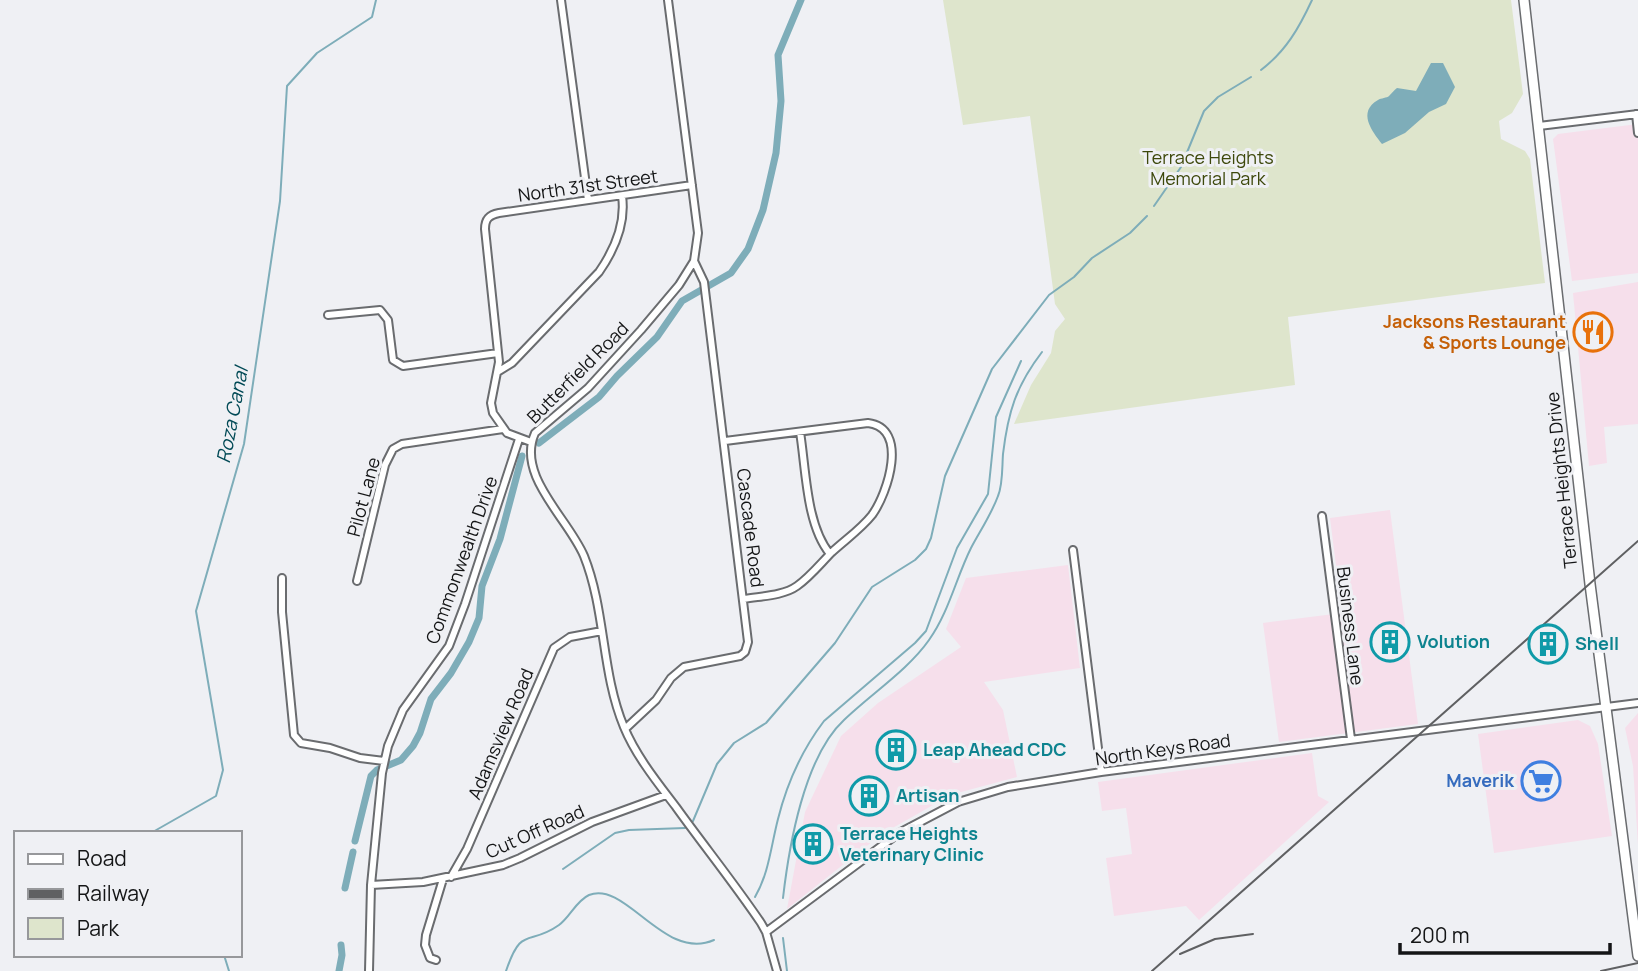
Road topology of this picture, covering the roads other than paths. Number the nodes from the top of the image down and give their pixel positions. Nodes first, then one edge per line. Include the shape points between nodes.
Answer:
1 (561, 0) edge
2 (668, 0) edge
3 (1524, 0) edge
4 (1637, 114) edge
5 (1539, 127) junction
6 (1638, 133) edge
7 (692, 186) junction
8 (622, 196) junction
9 (588, 200) junction
10 (694, 261) junction
11 (328, 315) dead end
12 (498, 353) junction
13 (499, 371) junction
14 (503, 429) junction
15 (800, 432) junction
16 (519, 439) junction
17 (725, 441) junction
18 (531, 442) junction
19 (1322, 516) dead end
20 (1073, 550) dead end
21 (831, 554) junction
22 (282, 578) dead end
23 (357, 581) dead end
24 (744, 599) junction
25 (602, 631) junction
26 (1638, 703) edge
27 (1605, 707) junction
28 (625, 729) junction
29 (1351, 739) junction
30 (383, 766) junction
31 (1101, 772) junction
32 (666, 795) junction
33 (447, 878) junction
34 (371, 885) junction
35 (766, 932) junction
36 (1638, 956) edge
37 (436, 960) dead end
38 (369, 971) edge
39 (777, 971) edge

1 - 9 street
2 - 7 street, Butterfield Road
3 - 5 main road, Terrace Heights Drive
4 - 5 street
4 - 6 street
5 - 27 main road, Terrace Heights Drive
7 - 8 street, North 31st Street
7 - 10 street, Butterfield Road via 698,233
8 - 9 street, North 31st Street
8 - 13 street via 621,228 610,257 512,363
9 - 12 street, North 31st Street via 488,217 485,229
10 - 17 street, Cascade Road via 704,282
10 - 18 street, Butterfield Road via 641,330 588,388 541,426
11 - 12 street via 380,310 388,320 393,360 403,366
12 - 13 street
13 - 14 street via 491,403
14 - 16 street
14 - 23 street, Pilot Lane via 393,449 385,465
15 - 17 street
15 - 21 street via 814,524
15 - 21 street via 868,423 881,427 891,442 884,491 870,517
16 - 18 street
16 - 30 street, Commonwealth Drive via 449,646 403,710
17 - 24 street, Cascade Road
18 - 25 street, Butterfield Road via 536,478 577,541 589,569
19 - 29 street, Business Lane
20 - 31 street
21 - 24 street via 794,588
22 - 30 street via 294,735 301,743
24 - 28 street, Cascade Road via 749,637 744,652 684,667
25 - 28 street, Butterfield Road via 613,694
25 - 33 street, Adamsview Road via 570,637 554,648 477,825
26 - 27 street, North Keys Road
27 - 29 street, North Keys Road
27 - 36 main road, Terrace Heights Drive
28 - 32 street, Butterfield Road
29 - 31 street, North Keys Road
30 - 34 street, Commonwealth Drive
31 - 35 street, North Keys Road via 1000,788 958,802 899,833
32 - 33 street, Cut Off Road via 592,822 520,858
32 - 35 street, Butterfield Road
33 - 34 street, Cut Off Road
33 - 37 street, Adamsview Road via 426,935 430,958
34 - 38 street, Commonwealth Drive
35 - 39 street, Butterfield Road

